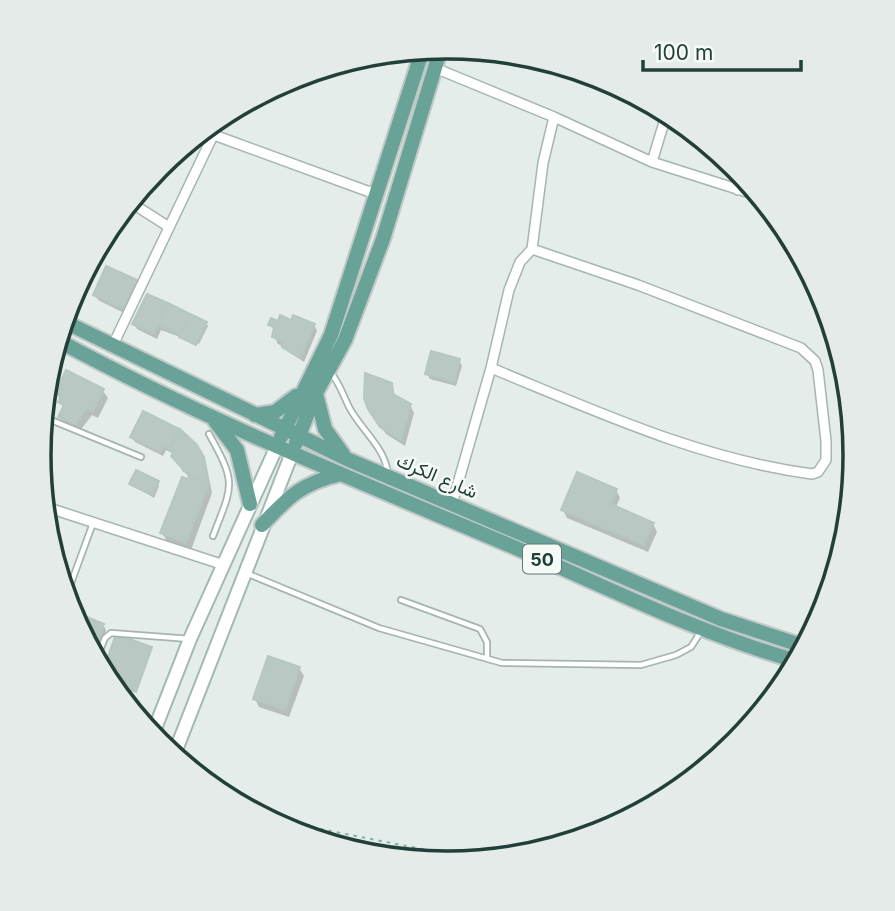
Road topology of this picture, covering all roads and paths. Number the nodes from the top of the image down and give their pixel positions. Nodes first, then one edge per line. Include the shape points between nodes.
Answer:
1 (437, 59) edge
2 (419, 60) edge
3 (435, 68) junction
4 (554, 117) junction
5 (664, 123) edge
6 (214, 135) edge
7 (209, 139) edge
8 (652, 162) junction
9 (739, 187) edge
10 (738, 190) junction
11 (744, 192) edge
12 (378, 195) junction
13 (138, 207) edge
14 (169, 227) junction
15 (532, 249) junction
16 (73, 326) edge
17 (67, 345) edge
18 (111, 347) junction
19 (491, 368) junction
20 (328, 370) junction
21 (309, 392) junction
22 (255, 415) junction
23 (212, 417) junction
24 (53, 421) edge
25 (285, 429) junction
26 (209, 434) dead end
27 (299, 436) junction
28 (276, 446) junction
29 (292, 453) junction
30 (141, 457) dead end
31 (349, 460) junction
32 (236, 467) junction
33 (341, 474) junction
34 (388, 476) junction
35 (250, 504) junction
36 (452, 504) junction
37 (54, 510) edge
38 (93, 522) junction
39 (262, 525) junction
40 (212, 536) dead end
41 (224, 565) junction
42 (245, 573) junction
43 (72, 582) edge
44 (653, 589) junction
45 (401, 600) dead end
46 (646, 605) junction
47 (703, 629) junction
48 (190, 639) junction
49 (796, 644) edge
50 (101, 649) edge
51 (487, 657) junction
52 (788, 658) edge
53 (155, 723) edge
54 (178, 746) edge
55 (308, 827) edge
56 (434, 851) edge

1 - 3 main road
2 - 12 main road
3 - 4 street
3 - 20 main road via 383,239 345,340
4 - 8 street
4 - 15 street
5 - 8 street
6 - 12 street
7 - 14 street
8 - 10 street
9 - 10 street
10 - 11 street
12 - 21 main road
13 - 14 street
14 - 18 street
15 - 19 street via 514,274
15 - 19 street via 801,348 815,361 820,379 825,460 812,474 708,452
16 - 18 main road, شارع الكرك / 50
17 - 23 main road, شارع الكرك / 50
18 - 22 main road, شارع الكرك / 50
19 - 36 street
20 - 21 main road
20 - 34 lane via 386,460
21 - 22 main road via 282,408
21 - 25 main road
21 - 27 main road
21 - 31 main road via 328,435
22 - 25 main road, شارع الكرك / 50
23 - 28 main road, شارع الكرك / 50
23 - 32 main road via 231,439
24 - 30 lane
25 - 27 main road, شارع الكرك / 50
25 - 28 main road
26 - 32 lane
27 - 29 main road
27 - 31 main road, شارع الكرك / 50
28 - 29 main road, شارع الكرك / 50
28 - 35 main road
29 - 33 main road, شارع الكرك / 50
29 - 39 main road
31 - 34 main road, شارع الكرك / 50
32 - 35 main road
32 - 40 lane
33 - 39 main road via 299,488
33 - 46 main road, شارع الكرك / 50
34 - 36 main road, شارع الكرك / 50
35 - 41 main road
36 - 44 main road, شارع الكرك / 50
37 - 38 street
38 - 41 street
38 - 43 lane
39 - 42 main road
41 - 48 main road
42 - 51 lane via 379,628
42 - 54 main road
44 - 46 main road
44 - 49 main road, شارع الكرك / 50
45 - 51 lane via 480,629 487,642
46 - 47 main road, شارع الكرك / 50
47 - 51 lane via 691,647 641,665 517,664
47 - 52 main road, شارع الكرك / 50
48 - 50 lane via 111,633
48 - 53 main road
55 - 56 path

